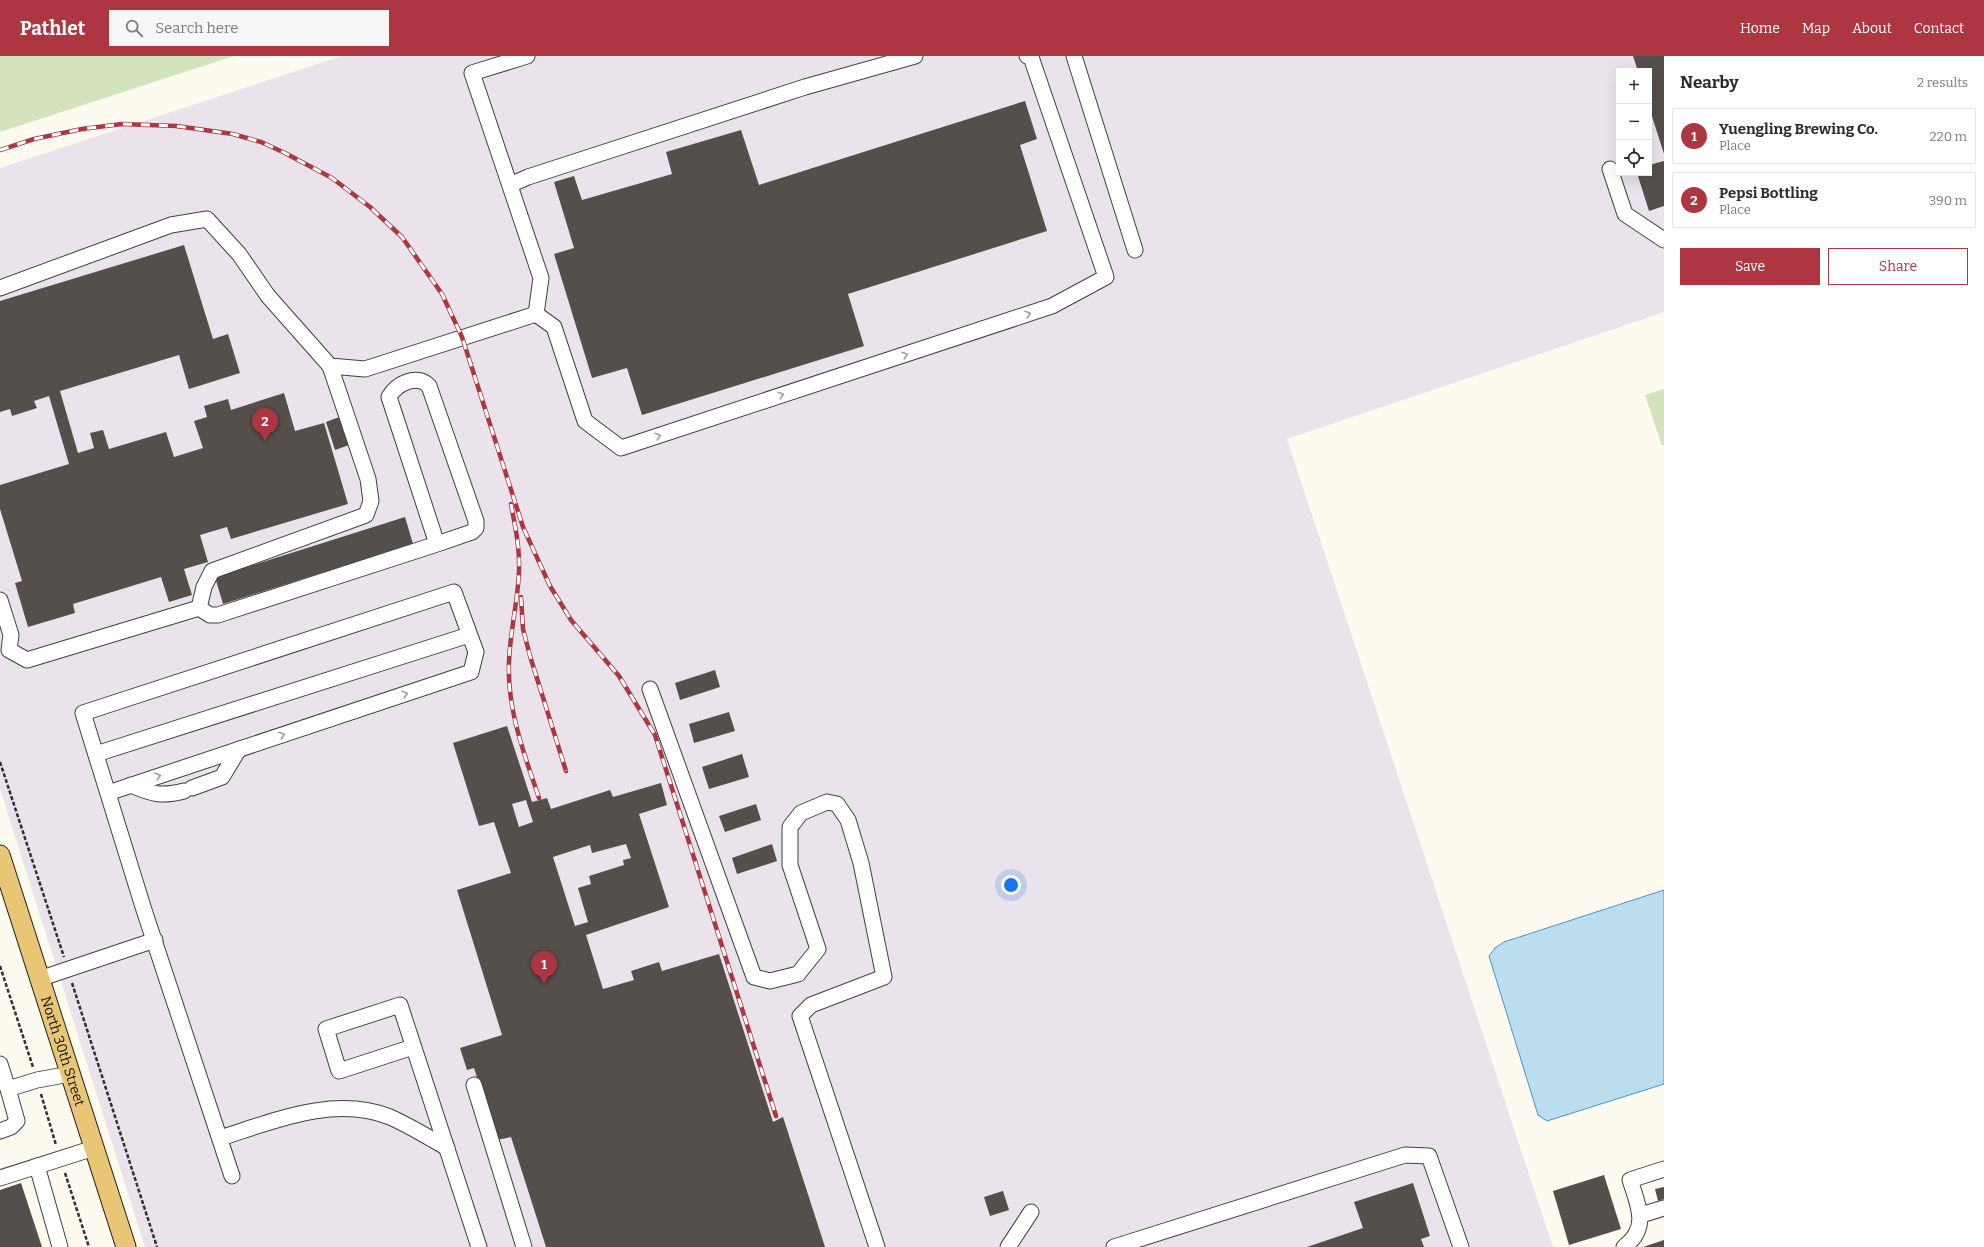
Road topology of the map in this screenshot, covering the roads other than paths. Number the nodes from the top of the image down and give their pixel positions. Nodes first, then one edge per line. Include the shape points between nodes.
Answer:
1 (527, 56) edge
2 (915, 56) edge
3 (1027, 56) edge
4 (1031, 56) edge
5 (1074, 56) edge
6 (1610, 169) dead end
7 (510, 185) junction
8 (1664, 240) edge
9 (1135, 250) dead end
10 (0, 288) edge
11 (536, 314) junction
12 (330, 366) junction
13 (437, 544) junction
14 (0, 600) edge
15 (199, 608) junction
16 (469, 635) junction
17 (4, 651) edge
18 (650, 689) dead end
19 (239, 749) junction
20 (96, 754) junction
21 (131, 785) junction
22 (108, 793) junction
23 (0, 854) edge
24 (155, 940) junction
25 (39, 979) junction
26 (413, 1047) junction
27 (0, 1064) edge
28 (70, 1074) junction
29 (474, 1085) dead end
30 (8, 1089) junction
31 (0, 1131) edge
32 (220, 1138) junction
33 (94, 1148) junction
34 (447, 1148) junction
35 (37, 1166) junction
36 (1664, 1169) edge
37 (232, 1176) dead end
38 (0, 1178) edge
39 (1664, 1208) edge
40 (1031, 1212) dead end
41 (1641, 1215) junction
42 (60, 1247) edge
43 (126, 1247) edge
44 (479, 1247) edge
45 (524, 1247) edge
46 (877, 1247) edge
47 (1008, 1247) edge
48 (1114, 1247) edge
49 (1461, 1247) edge
50 (1624, 1247) edge

1 - 7 lane via 472,73
2 - 7 lane via 804,87 536,174
3 - 4 lane
11 -> 4 lane via 554,326 585,421 621,448 1052,306 1106,277
5 - 9 lane
6 - 8 lane via 1625,214
7 - 11 lane via 541,278
10 - 12 lane via 171,225 207,219 239,254 268,296
11 - 12 lane via 365,369
12 - 15 lane via 368,479 371,501 366,515 212,571 204,587
13 - 13 lane via 472,532 476,528 476,521 429,386 424,380 418,379 393,390 389,397
13 - 15 lane via 218,615 210,615
14 - 17 lane via 11,635
15 - 17 lane via 27,660
19 -> 16 lane via 471,672 476,652
16 - 20 lane
16 - 20 lane via 454,592 83,713
18 - 46 lane via 754,977 770,981 798,974 818,949 790,865 790,827 801,813 827,802 837,804 848,820 861,863 884,977 811,1006 800,1016
21 -> 19 lane
19 - 21 lane via 222,777 188,789 168,795 153,794
20 - 22 lane
21 - 22 lane
22 - 24 lane
23 - 25 main road, North 30th Street
24 - 25 lane
24 - 32 lane
25 - 28 main road, North 30th Street
26 - 26 lane via 400,1005 326,1029 339,1071
26 - 34 lane
27 - 30 lane
28 - 30 lane
28 - 33 main road, North 30th Street
29 - 45 lane
30 - 31 lane via 18,1121
32 - 34 lane via 301,1114 336,1107 364,1110 389,1117
32 - 37 lane
33 - 35 lane
33 - 43 main road, North 30th Street
34 - 44 lane
35 - 38 lane
35 - 42 lane
36 - 41 lane via 1630,1180
39 - 41 lane
40 - 47 lane
41 - 50 lane via 1632,1241
48 - 49 lane via 1405,1155 1429,1156

